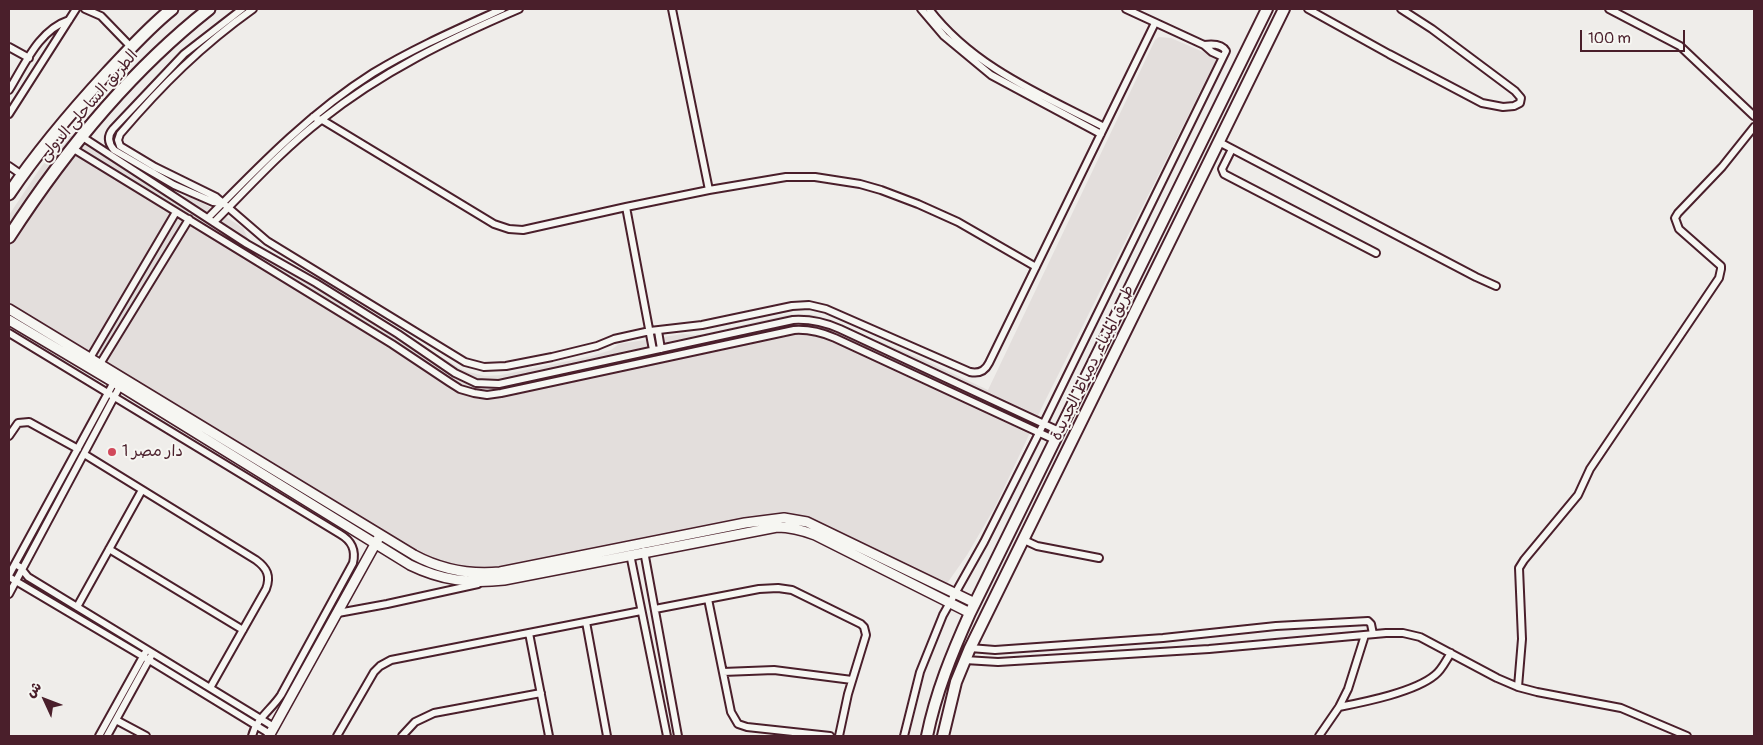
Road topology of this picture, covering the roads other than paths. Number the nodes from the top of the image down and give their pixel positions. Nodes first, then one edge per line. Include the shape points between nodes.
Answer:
1 (76, 9) edge
2 (85, 9) edge
3 (172, 9) edge
4 (209, 9) edge
5 (242, 9) edge
6 (253, 9) edge
7 (502, 9) edge
8 (519, 9) edge
9 (672, 9) edge
10 (921, 9) edge
11 (929, 9) edge
12 (1126, 9) edge
13 (1267, 9) edge
14 (1284, 9) edge
15 (1308, 9) edge
16 (1401, 9) edge
17 (1609, 9) edge
18 (69, 20) junction
19 (1155, 24) junction
20 (9, 47) edge
21 (131, 47) junction
22 (28, 58) junction
23 (9, 90) edge
24 (9, 114) edge
25 (1754, 116) edge
26 (313, 117) junction
27 (321, 119) junction
28 (1754, 127) edge
29 (1103, 131) junction
30 (81, 136) junction
31 (118, 140) junction
32 (109, 142) junction
33 (1219, 142) junction
34 (72, 148) junction
35 (1232, 149) junction
36 (9, 166) edge
37 (22, 175) junction
38 (709, 190) junction
39 (9, 194) edge
40 (175, 197) junction
41 (222, 203) junction
42 (169, 206) junction
43 (626, 207) junction
44 (228, 208) junction
45 (176, 212) junction
46 (208, 218) junction
47 (189, 219) junction
48 (214, 222) junction
49 (236, 236) junction
50 (9, 237) edge
51 (231, 245) junction
52 (1376, 253) dead end
53 (1036, 266) junction
54 (1496, 286) dead end
55 (9, 309) edge
56 (9, 320) edge
57 (658, 330) junction
58 (650, 331) junction
59 (9, 333) edge
60 (661, 349) junction
61 (653, 350) junction
62 (1098, 353) junction
63 (90, 358) junction
64 (1112, 360) junction
65 (100, 364) junction
66 (1091, 366) junction
67 (1106, 372) junction
68 (117, 384) junction
69 (108, 393) junction
70 (114, 397) junction
71 (1043, 424) junction
72 (1039, 433) junction
73 (9, 436) edge
74 (1057, 436) junction
75 (78, 450) junction
76 (84, 454) junction
77 (142, 490) junction
78 (379, 539) junction
79 (686, 539) junction
80 (1024, 540) junction
81 (109, 549) junction
82 (644, 552) junction
83 (630, 554) junction
84 (1098, 558) dead end
85 (14, 564) junction
86 (22, 569) junction
87 (9, 576) edge
88 (16, 581) junction
89 (484, 582) junction
90 (955, 593) junction
91 (9, 594) edge
92 (708, 599) junction
93 (950, 602) junction
94 (77, 607) junction
95 (973, 608) junction
96 (655, 609) junction
97 (641, 610) junction
98 (338, 613) junction
99 (586, 622) junction
100 (242, 630) junction
101 (529, 633) junction
102 (1369, 635) junction
103 (970, 648) junction
104 (1451, 653) junction
105 (148, 654) junction
106 (965, 660) junction
107 (723, 672) junction
108 (852, 680) junction
109 (1518, 687) junction
110 (210, 688) junction
111 (541, 693) junction
112 (1339, 707) junction
113 (260, 719) junction
114 (116, 720) junction
115 (256, 725) junction
116 (271, 732) edge
117 (99, 736) edge
118 (107, 736) edge
119 (146, 736) edge
120 (252, 736) edge
121 (337, 736) edge
122 (402, 736) edge
123 (550, 736) edge
124 (607, 736) edge
125 (667, 736) edge
126 (678, 736) edge
127 (830, 736) edge
128 (839, 736) edge
129 (904, 736) edge
130 (928, 736) edge
131 (943, 736) edge
132 (1319, 736) edge
133 (1687, 736) edge

1 - 18 street
2 - 21 street via 101,16
3 - 21 highway, الطريق الساحلى الدولى
4 - 30 highway, الطريق الساحلى الدولى via 164,46
5 - 32 street via 205,36 162,76 113,129
6 - 31 street via 210,41 175,73 118,136
7 - 26 street via 386,65
8 - 27 street via 405,63
9 - 38 street
10 - 29 street via 944,36 991,75
11 - 29 street via 949,31 995,70
12 - 19 street
13 - 62 main road, طريق الميناء, دمياط الجديدة
14 - 33 main road, طريق الميناء, دمياط الجديدة
15 - 16 street via 1482,103 1503,107 1520,103 1521,98 1515,91
17 - 25 street via 1680,46
18 - 22 street via 46,33
18 - 24 street
19 - 29 street
19 - 71 street via 1204,45 1223,57
20 - 22 street
21 - 37 highway, الطريق الساحلى الدولى via 72,112
22 - 23 street
26 - 27 street
26 - 41 street
27 - 43 street via 501,228 523,230
27 - 44 street
28 - 109 street via 1676,218 1679,229 1720,266 1719,278 1590,469 1580,492 1519,568 1522,638
29 - 53 street
30 - 34 highway, الطريق الساحلى الدولى
30 - 40 street
31 - 32 street
31 - 41 street via 122,148
32 - 41 street via 118,153 152,173
33 - 35 street
33 - 64 main road, طريق الميناء, دمياط الجديدة
34 - 42 street
34 - 50 highway, الطريق الساحلى الدولى via 41,187
35 - 52 street via 1222,169 1224,174
35 - 54 street
36 - 37 street
37 - 39 highway, الطريق الساحلى الدولى
38 - 43 street
38 - 53 street via 795,177 860,184 933,210
40 - 42 street
40 - 46 street
41 - 44 street
41 - 46 street
42 - 45 street
43 - 58 street
44 - 48 street
44 - 58 street via 268,241 474,365 494,367 552,357
45 - 47 street
45 - 63 street
46 - 48 street
47 - 51 street
47 - 65 street
48 - 49 street
49 - 51 street
49 - 61 street via 398,334 455,373 476,382 499,384
51 - 72 street via 460,389 474,393 501,394 804,330 835,338
53 - 57 street via 987,367 979,372 970,372 826,309 809,306 792,306 702,325
55 - 63 street
56 - 68 street
57 - 58 street
57 - 60 street
58 - 61 street
59 - 69 street
60 - 61 street
60 - 71 street via 793,320 817,321 920,365
62 - 64 main road via 1102,359
62 - 66 main road, طريق الميناء, دمياط الجديدة
63 - 65 street
64 - 67 main road, طريق الميناء, دمياط الجديدة
65 - 78 street
66 - 67 main road via 1100,366
66 - 74 main road, طريق الميناء, دمياط الجديدة
67 - 80 main road, طريق الميناء, دمياط الجديدة
68 - 69 street
68 - 70 street
68 - 78 street
69 - 70 street
69 - 75 street
70 - 76 street
70 - 113 street via 346,538 354,549 353,563 281,695
71 - 72 street
71 - 74 street
72 - 74 street
72 - 90 street
73 - 75 street via 18,423 29,422
74 - 95 main road, طريق الميناء, دمياط الجديدة
75 - 85 street
76 - 77 street
76 - 86 street
77 - 81 street
77 - 100 street via 256,560 266,570 268,584
78 - 79 street via 430,564 482,574
78 - 89 street via 410,565 428,573 446,579
78 - 98 street
79 - 82 street
79 - 90 street via 772,519 795,519 817,526
79 - 93 street via 777,527 795,528
80 - 84 street via 1037,546
80 - 103 main road, طريق الميناء, دمياط الجديدة
81 - 94 street
81 - 100 street
82 - 83 street
82 - 96 street
83 - 89 street
83 - 97 street
85 - 86 street
85 - 87 street
86 - 88 street
86 - 94 street via 28,577
87 - 88 street
88 - 91 street
88 - 105 street
89 - 98 street
90 - 93 street
90 - 95 street
92 - 96 street
92 - 107 street
92 - 108 street via 759,589 792,590 858,622 866,635
93 - 95 street
93 - 129 street via 920,672
94 - 105 street
95 - 130 main road, طريق الميناء, دمياط الجديدة via 943,676
96 - 126 street
97 - 99 street
97 - 125 street
98 - 116 street
99 - 101 street
99 - 124 street
100 - 110 street
101 - 111 street
101 - 121 street via 385,662 370,678
102 - 103 street via 1371,624 1368,621 995,650
102 - 104 street via 1411,635
102 - 106 street via 1209,649 998,662
102 - 112 street
103 - 106 main road, طريق الميناء, دمياط الجديدة
104 - 109 street
104 - 112 street via 1437,674 1422,683 1384,698
105 - 110 street
105 - 114 street
105 - 115 street
105 - 117 street
106 - 131 main road, طريق الميناء, دمياط الجديدة via 956,682
107 - 108 street via 774,670
107 - 127 street via 731,712 738,724
108 - 128 street
109 - 133 street via 1621,708
110 - 113 street
111 - 122 street via 434,713 415,722
111 - 123 street
112 - 132 street
113 - 115 street
113 - 116 street
114 - 118 street
114 - 119 street
115 - 116 street
115 - 120 street

